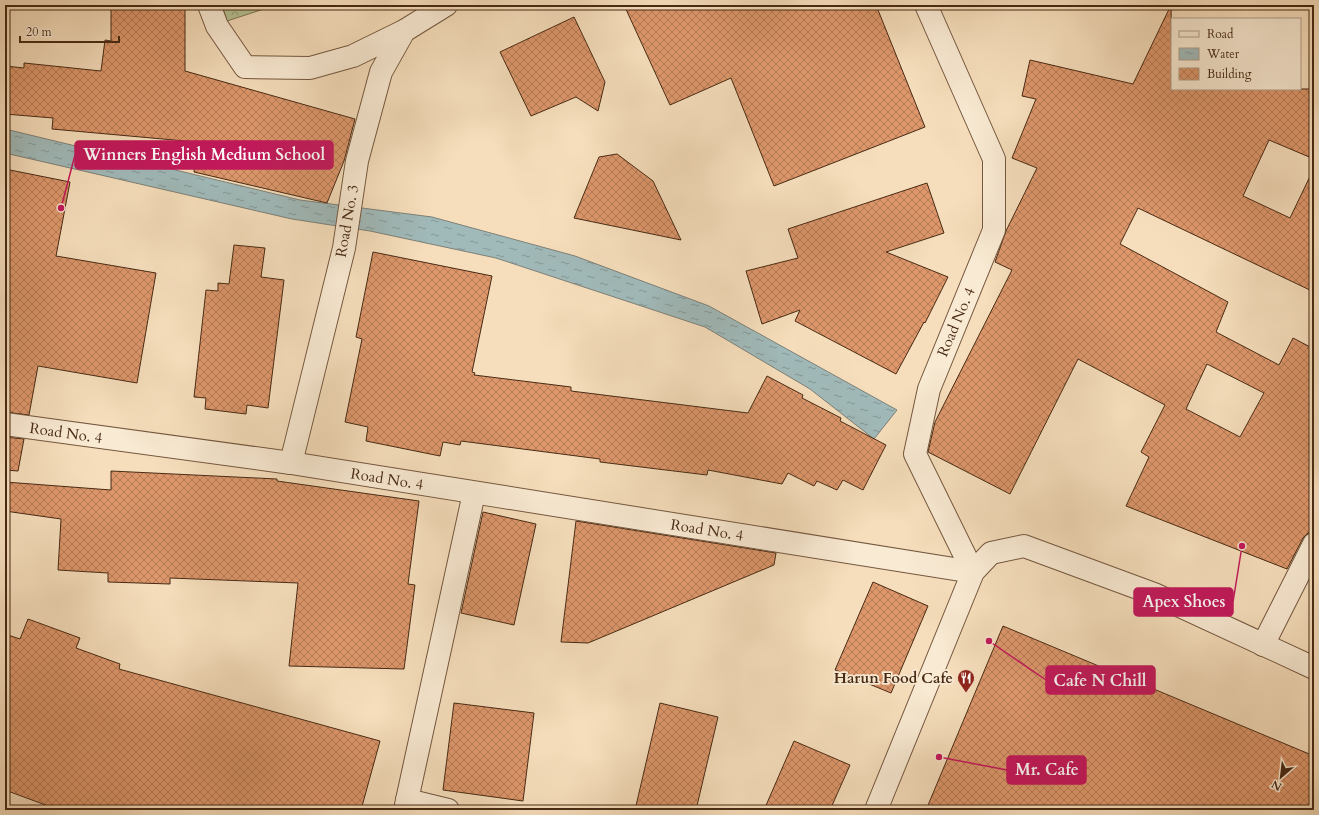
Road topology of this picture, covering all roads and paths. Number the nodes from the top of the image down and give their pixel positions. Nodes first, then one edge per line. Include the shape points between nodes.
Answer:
1 (209, 5) edge
2 (446, 5) edge
3 (926, 5) edge
4 (404, 31) junction
5 (5, 424) edge
6 (291, 463) junction
7 (474, 493) junction
8 (1314, 544) edge
9 (973, 572) junction
10 (1264, 645) junction
11 (1314, 668) edge
12 (406, 805) edge
13 (448, 810) edge
14 (876, 810) edge

1 - 4 street via 217,26 245,67 310,68 353,56
2 - 4 street, Road No. 3
3 - 9 street, Road No. 4 via 994,159 994,230 929,389 915,454
4 - 6 street, Road No. 3 via 382,72 357,161 344,248
5 - 6 street, Road No. 4
6 - 7 street, Road No. 4
7 - 9 street, Road No. 4
7 - 12 street
8 - 10 street
9 - 10 street via 991,553 1024,546 1154,594
9 - 14 street
10 - 11 street
12 - 13 street

